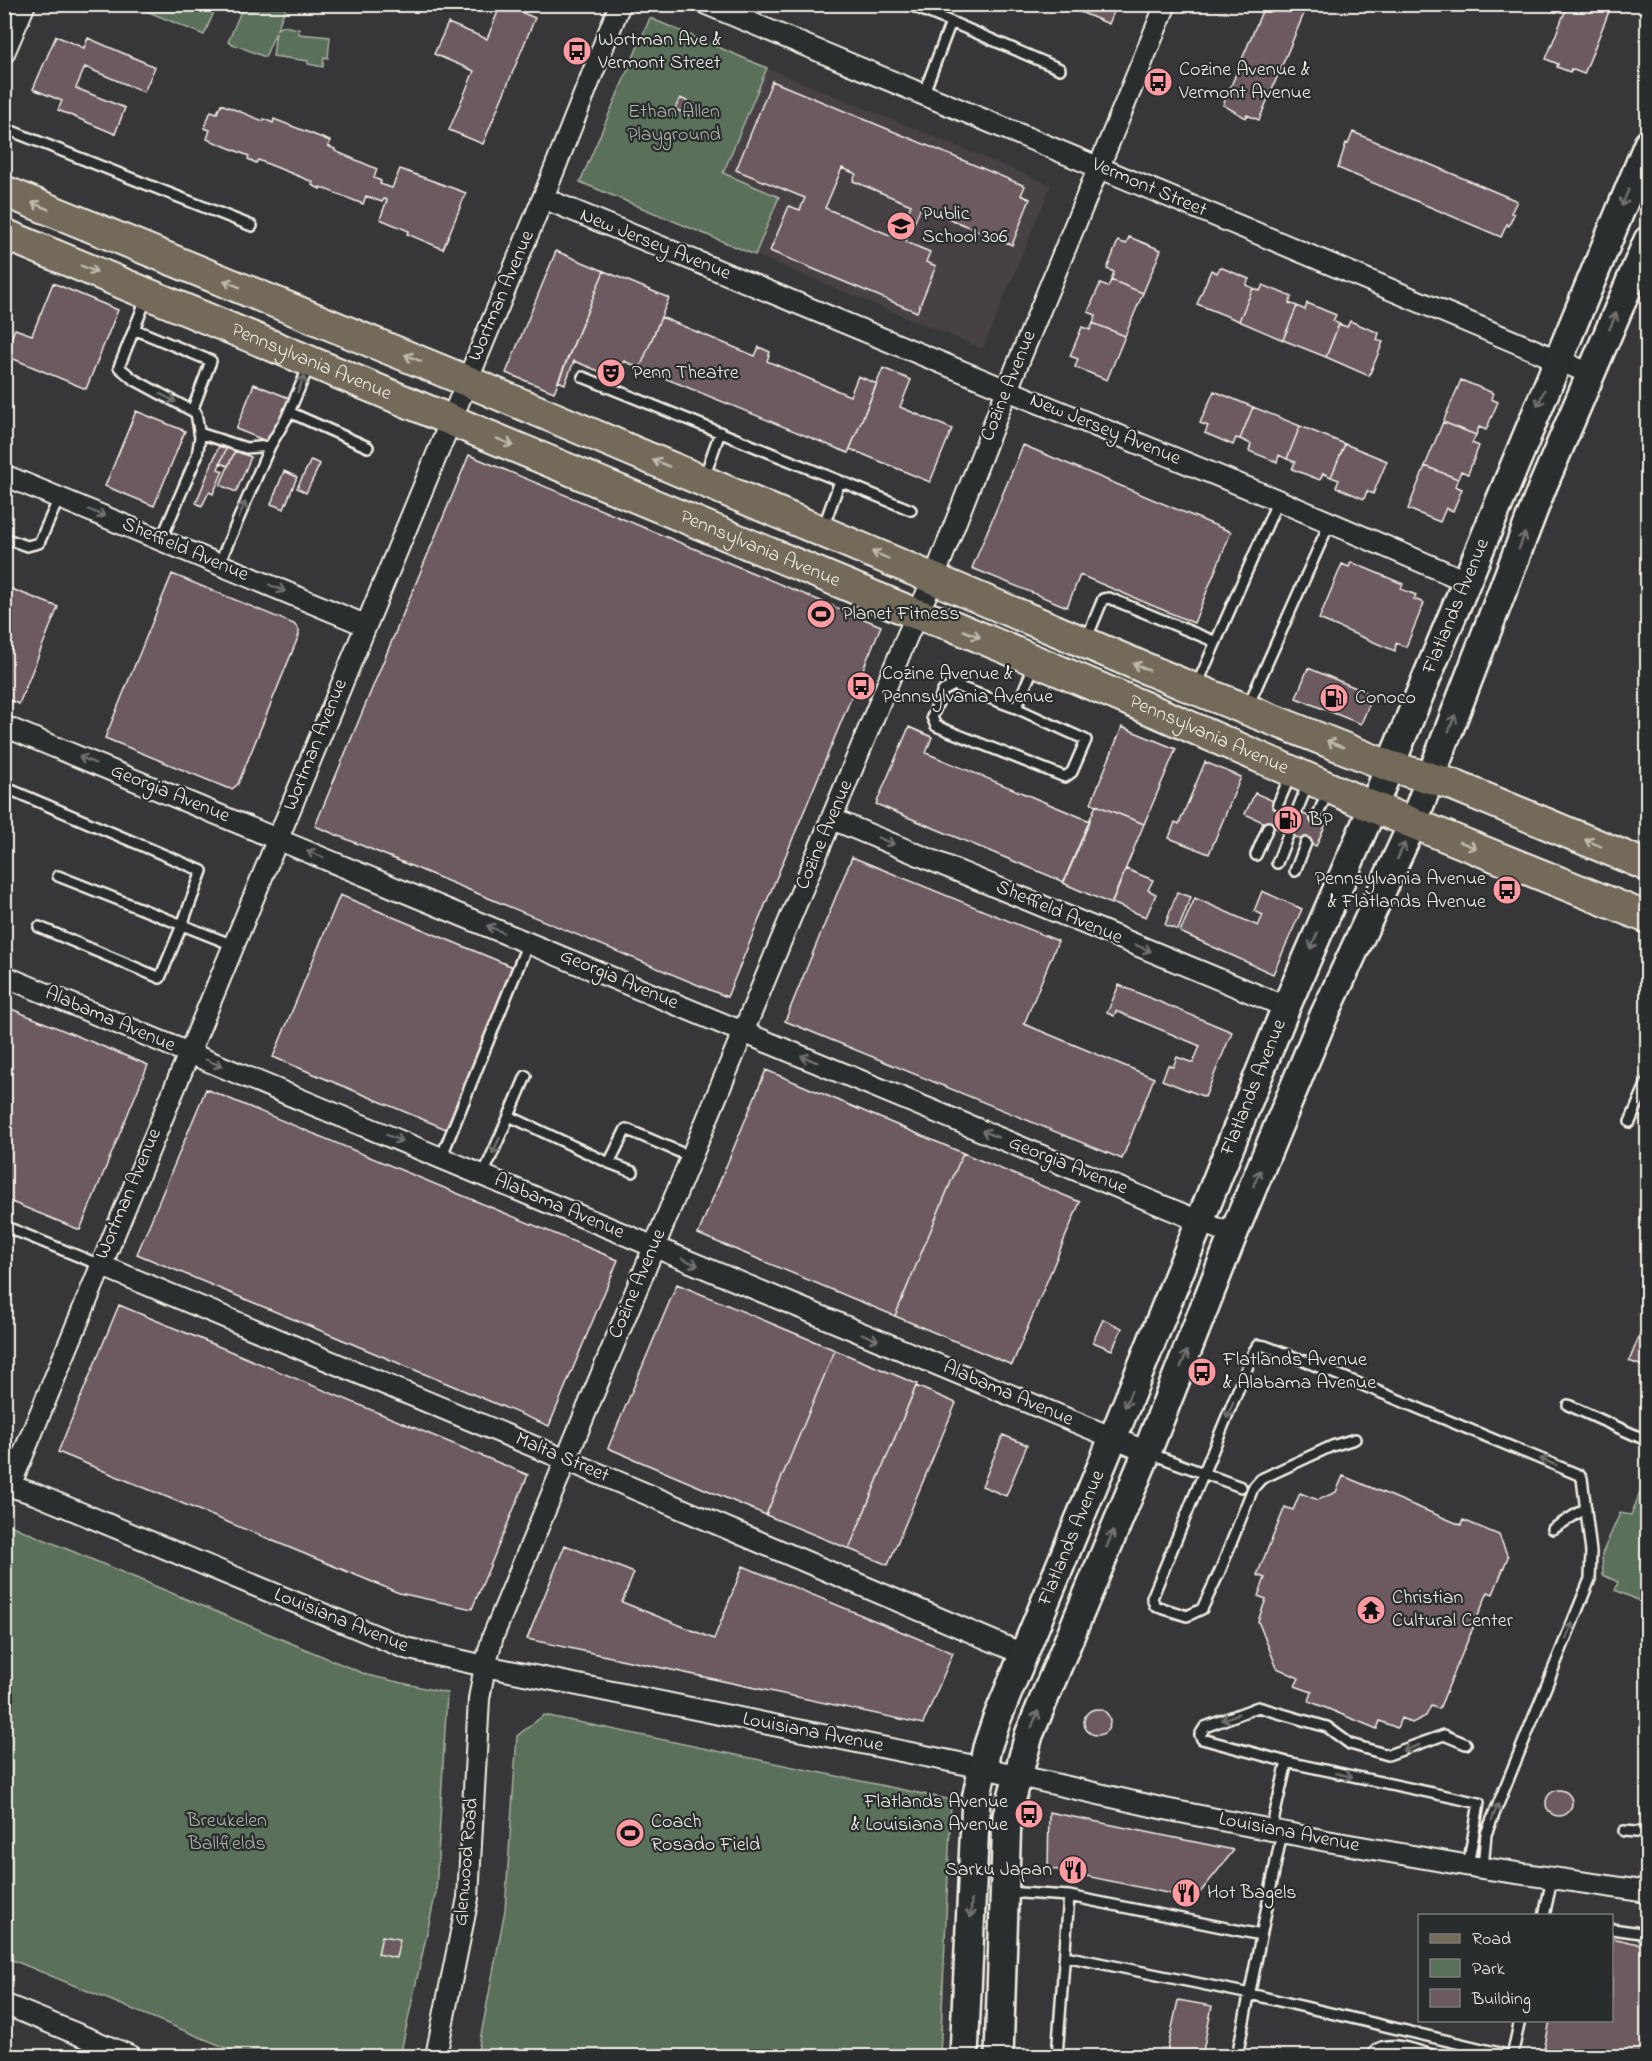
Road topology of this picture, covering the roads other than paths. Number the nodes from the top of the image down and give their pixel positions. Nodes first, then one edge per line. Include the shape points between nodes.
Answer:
1 (25, 4) edge
2 (621, 4) edge
3 (706, 4) edge
4 (908, 4) edge
5 (1166, 4) edge
6 (951, 22) junction
7 (4, 53) edge
8 (1060, 69) dead end
9 (923, 95) junction
10 (4, 128) edge
11 (1647, 144) edge
12 (1099, 167) junction
13 (4, 191) edge
14 (543, 198) junction
15 (252, 226) dead end
16 (4, 234) edge
17 (1647, 240) edge
18 (148, 294) junction
19 (134, 329) junction
20 (1557, 360) junction
21 (311, 361) junction
22 (1591, 374) junction
23 (583, 377) dead end
24 (467, 381) junction
25 (1007, 390) junction
26 (192, 411) junction
27 (289, 412) junction
28 (451, 419) junction
29 (720, 432) junction
30 (199, 433) junction
31 (270, 446) junction
32 (368, 447) dead end
33 (4, 475) edge
34 (703, 480) junction
35 (840, 481) junction
36 (59, 498) junction
37 (1278, 500) junction
38 (911, 510) dead end
39 (1330, 522) junction
40 (822, 531) junction
41 (4, 538) edge
42 (161, 540) junction
43 (219, 564) junction
44 (934, 578) junction
45 (1466, 581) junction
46 (916, 614) junction
47 (365, 625) junction
48 (1085, 642) junction
49 (1216, 642) junction
50 (1036, 661) junction
51 (1195, 689) junction
52 (1017, 708) junction
53 (1247, 710) junction
54 (4, 726) edge
55 (1389, 766) junction
56 (1431, 778) junction
57 (1310, 780) junction
58 (4, 787) edge
59 (1278, 804) dead end
60 (1373, 807) junction
61 (1297, 811) dead end
62 (832, 819) junction
63 (1316, 819) dead end
64 (1413, 823) junction
65 (1268, 827) dead end
66 (1288, 836) dead end
67 (277, 838) junction
68 (1306, 843) dead end
69 (1256, 855) dead end
70 (1277, 863) dead end
71 (1647, 866) edge
72 (1295, 871) dead end
73 (58, 876) dead end
74 (1647, 918) edge
75 (182, 925) junction
76 (39, 927) dead end
77 (528, 943) junction
78 (233, 945) junction
79 (4, 976) edge
80 (1286, 1007) junction
81 (743, 1032) junction
82 (189, 1053) junction
83 (526, 1076) dead end
84 (1647, 1080) edge
85 (509, 1116) junction
86 (1630, 1122) dead end
87 (691, 1157) junction
88 (441, 1158) junction
89 (609, 1163) junction
90 (633, 1172) dead end
91 (483, 1175) junction
92 (1199, 1221) junction
93 (4, 1226) edge
94 (1233, 1234) junction
95 (654, 1247) junction
96 (100, 1265) junction
97 (1568, 1406) dead end
98 (1113, 1438) junction
99 (1355, 1439) dead end
100 (1647, 1442) edge
101 (1147, 1452) junction
102 (565, 1459) junction
103 (1204, 1473) junction
104 (7, 1485) edge
105 (1241, 1487) dead end
106 (1586, 1508) junction
107 (1553, 1530) dead end
108 (1023, 1654) junction
109 (485, 1666) junction
110 (1466, 1744) dead end
111 (1287, 1762) junction
112 (984, 1768) junction
113 (1017, 1775) junction
114 (1277, 1831) junction
115 (1624, 1831) dead end
116 (1647, 1833) edge
117 (1476, 1867) junction
118 (1552, 1879) junction
119 (1004, 1892) junction
120 (1647, 1892) edge
121 (1069, 1896) junction
122 (1544, 1914) edge
123 (1613, 1929) edge
124 (1647, 1934) edge
125 (1261, 1935) junction
126 (1065, 1956) junction
127 (1250, 1994) junction
128 (4, 2004) edge
129 (1520, 2022) edge
130 (106, 2052) edge
131 (131, 2056) edge
132 (436, 2056) edge
133 (964, 2056) edge
134 (999, 2056) edge
135 (1058, 2056) edge
136 (1237, 2056) edge
137 (1372, 2056) edge
138 (1435, 2056) edge
139 (1512, 2056) edge

1 - 7 street
2 - 14 street, Wortman Avenue
3 - 9 street, Vermont Street
4 - 6 lane
5 - 12 street, Cozine Avenue
6 - 8 lane
6 - 9 lane
9 - 12 street, Vermont Street
10 - 15 lane
11 -> 20 main road, Flatlands Avenue
12 - 20 street, Vermont Street
12 - 25 street, Cozine Avenue
24 -> 13 main road, Pennsylvania Avenue
14 - 24 street, Wortman Avenue
14 - 25 street, New Jersey Avenue
16 -> 18 main road, Pennsylvania Avenue
22 -> 17 main road, Flatlands Avenue
18 - 19 lane
18 - 21 main road, Pennsylvania Avenue
19 -> 26 lane via 119,367 133,380
19 - 26 lane via 212,361
20 - 22 street, Vermont Street
20 -> 45 main road, Flatlands Avenue
27 -> 21 lane
21 - 28 main road, Pennsylvania Avenue
56 -> 22 main road, Flatlands Avenue via 1542,488
23 - 29 lane
24 - 28 street, Wortman Avenue
34 -> 24 main road, Pennsylvania Avenue
25 - 37 street, New Jersey Avenue
25 - 44 street, Cozine Avenue
26 - 30 lane via 196,413
27 - 31 lane
27 - 32 lane
28 -> 46 main road, Pennsylvania Avenue
28 - 47 street, Wortman Avenue
29 - 34 lane
29 - 35 lane
30 - 31 lane via 246,448
30 - 42 lane via 196,456
43 -> 31 lane
33 - 36 street, Sheffield Avenue
34 - 40 main road, Pennsylvania Avenue
35 - 38 lane
35 - 40 lane
36 - 41 lane via 39,543 27,546
36 -> 42 street, Sheffield Avenue
37 - 39 street, New Jersey Avenue
37 - 49 lane
39 - 45 street, New Jersey Avenue
39 - 53 lane
44 -> 40 main road, Pennsylvania Avenue
42 - 43 street, Sheffield Avenue
43 -> 47 street, Sheffield Avenue
44 - 46 street, Cozine Avenue
44 - 48 main road, Pennsylvania Avenue
45 - 55 main road, Flatlands Avenue
46 -> 50 main road, Pennsylvania Avenue
46 - 62 street, Cozine Avenue
47 - 67 street, Wortman Avenue
48 - 49 lane via 1103,599 1109,598
51 -> 48 main road, Pennsylvania Avenue
49 - 51 lane
50 - 52 lane
50 - 57 main road, Pennsylvania Avenue
51 - 53 main road, Pennsylvania Avenue
52 - 52 lane via 954,685 943,691 932,717 936,726 1065,777 1086,740
55 -> 53 main road, Pennsylvania Avenue
67 -> 54 street, Georgia Avenue
55 - 56 main road, Pennsylvania Avenue
55 - 60 main road, Flatlands Avenue
56 - 64 main road, Flatlands Avenue
71 -> 56 main road, Pennsylvania Avenue
57 - 59 lane
57 - 60 main road, Pennsylvania Avenue
57 - 61 lane
57 - 63 lane
58 - 75 lane via 202,871
60 - 64 main road, Pennsylvania Avenue
60 -> 80 main road, Flatlands Avenue
62 -> 80 street, Sheffield Avenue
62 - 81 street, Cozine Avenue
64 -> 74 main road, Pennsylvania Avenue
94 -> 64 main road, Flatlands Avenue via 1323,1018
65 - 69 lane
66 - 70 lane
77 -> 67 street, Georgia Avenue
67 - 78 street, Wortman Avenue
68 - 72 lane
73 - 75 lane
75 - 76 lane via 160,978
75 - 78 lane
77 - 81 street, Georgia Avenue
77 - 88 lane
78 - 82 street, Wortman Avenue
79 - 82 street, Alabama Avenue
80 - 92 main road, Flatlands Avenue
81 - 87 street, Cozine Avenue
92 -> 81 street, Georgia Avenue
82 -> 88 street, Alabama Avenue
82 - 96 street, Wortman Avenue
83 - 85 lane
84 - 86 lane
85 - 89 lane
85 -> 91 lane
87 - 89 lane via 626,1129
87 - 95 street, Cozine Avenue
88 - 91 street, Alabama Avenue
89 - 90 lane
91 - 95 street, Alabama Avenue
92 - 94 street, Georgia Avenue
92 -> 98 main road, Flatlands Avenue
93 - 96 lane
101 -> 94 main road, Flatlands Avenue
95 -> 98 street, Alabama Avenue
95 - 102 street, Cozine Avenue
96 - 102 street, Malta Street
96 - 104 street, Wortman Avenue
97 - 100 lane
98 - 101 street, Alabama Avenue
98 - 108 main road, Flatlands Avenue
99 - 103 lane via 1261,1479 1253,1488 1202,1608 1194,1614 1181,1615 1155,1606 1152,1599
101 - 103 lane
113 -> 101 main road, Flatlands Avenue via 1032,1726
102 - 108 street, Malta Street
102 - 109 street, Cozine Avenue via 493,1636
103 - 105 lane
106 -> 103 lane via 1579,1475 1258,1345
104 - 109 street, Louisiana Avenue via 405,1648
106 - 107 lane
117 -> 106 lane via 1590,1579
108 - 112 main road, Flatlands Avenue via 996,1721
109 - 112 street, Louisiana Avenue
109 - 132 street, Glenwood Road via 479,1699 468,1898
110 -> 111 lane via 1444,1736 1388,1755 1350,1744 1327,1727 1258,1707 1205,1727 1200,1735 1202,1739
111 - 114 lane
111 -> 117 lane via 1479,1803
112 - 113 street, Louisiana Avenue
112 -> 133 main road, Flatlands Avenue via 976,1799
113 - 114 street, Louisiana Avenue
113 - 119 main road, Flatlands Avenue via 1007,1816
114 - 117 street, Louisiana Avenue
114 - 125 lane
115 - 116 lane
117 - 118 street, Louisiana Avenue
118 - 120 street, Louisiana Avenue
118 - 122 lane
119 - 121 lane
119 - 134 main road, Flatlands Avenue
121 - 125 lane
121 - 126 lane
123 - 124 lane
125 - 127 lane
126 - 127 lane
126 - 135 lane
127 - 136 lane
127 - 139 lane
128 - 130 street
129 - 139 lane
130 - 131 street
137 - 138 lane via 1382,2046

